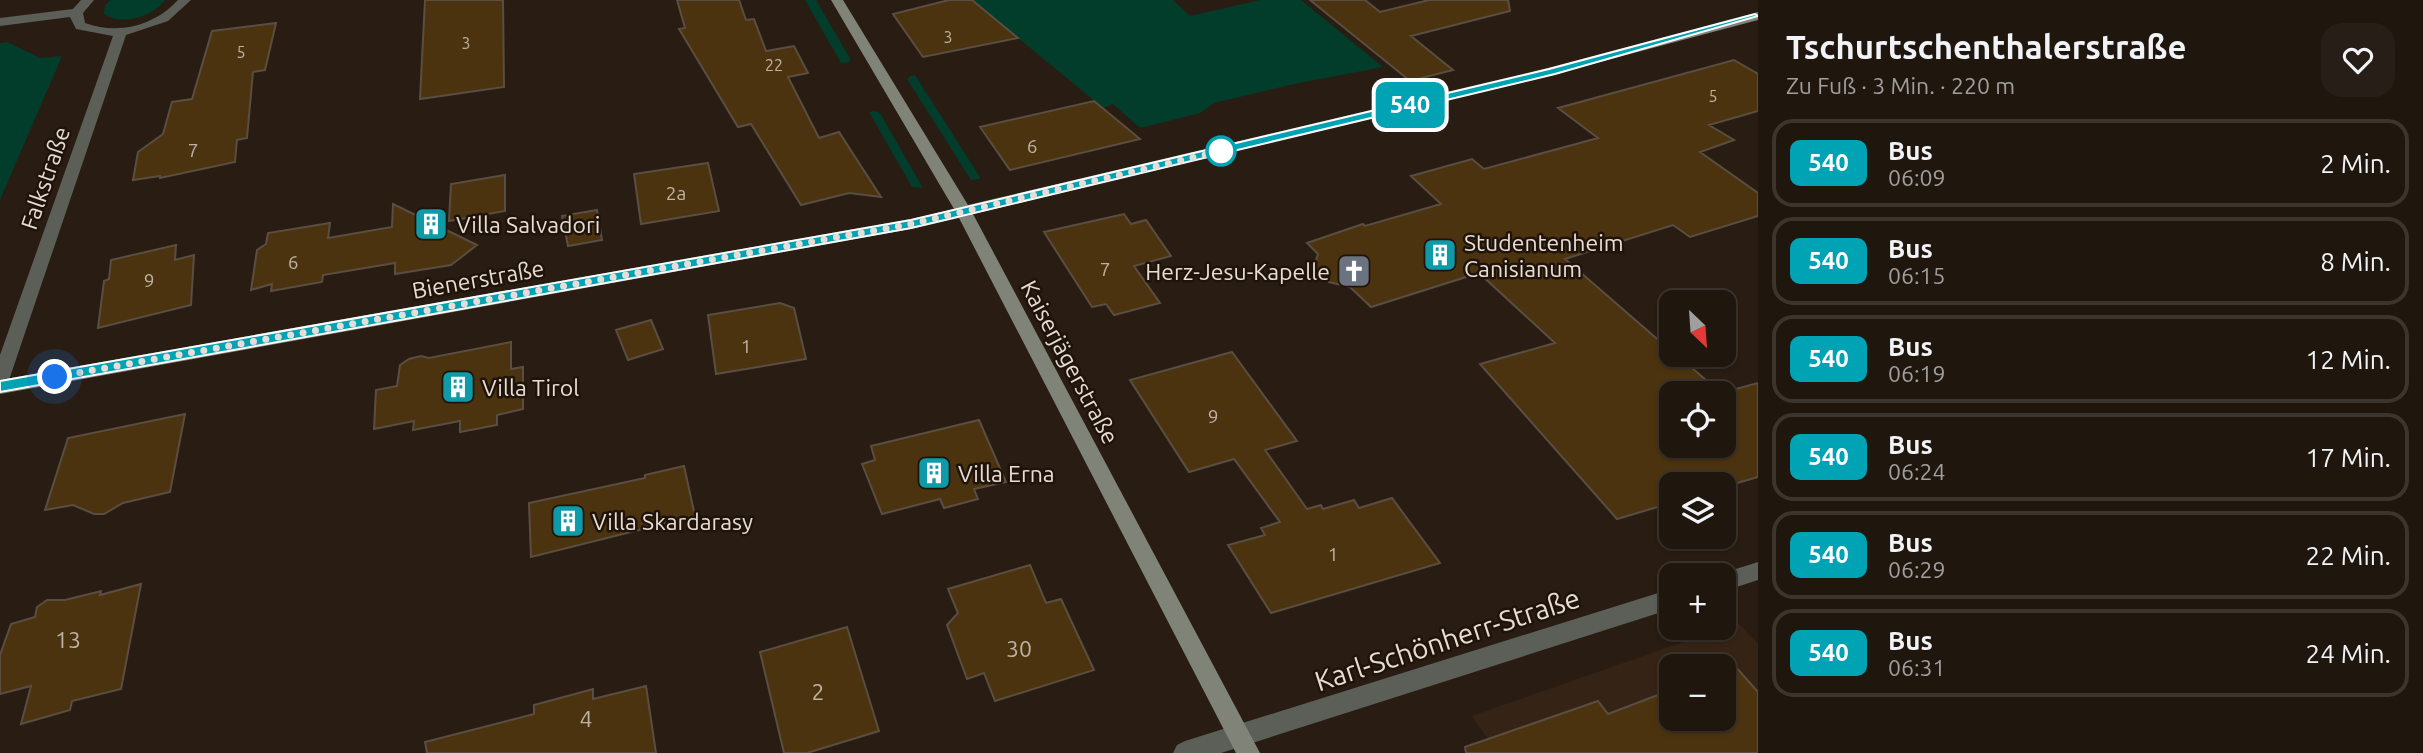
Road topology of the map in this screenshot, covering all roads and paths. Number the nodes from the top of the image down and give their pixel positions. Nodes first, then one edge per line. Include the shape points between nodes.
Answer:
1 (88, 0) edge
2 (186, 0) edge
3 (837, 0) edge
4 (77, 12) junction
5 (1758, 16) edge
6 (0, 22) edge
7 (121, 32) junction
8 (964, 212) junction
9 (0, 380) edge
10 (0, 387) edge
11 (1758, 571) edge
12 (1736, 578) edge
13 (1659, 603) edge
14 (1244, 745) edge
15 (1185, 753) edge

1 - 4 street
2 - 7 street via 162,19
3 - 8 street, Kaiserjägerstraße
4 - 6 street
4 - 7 street via 75,19 90,31
5 - 8 street, Bienerstraße via 1551,71
7 - 9 street, Falkstraße
8 - 10 street, Bienerstraße
8 - 14 street, Kaiserjägerstraße
11 - 12 street
13 - 14 street, Karl-Schönherr-Straße
14 - 15 street, Karl-Schönherr-Straße

